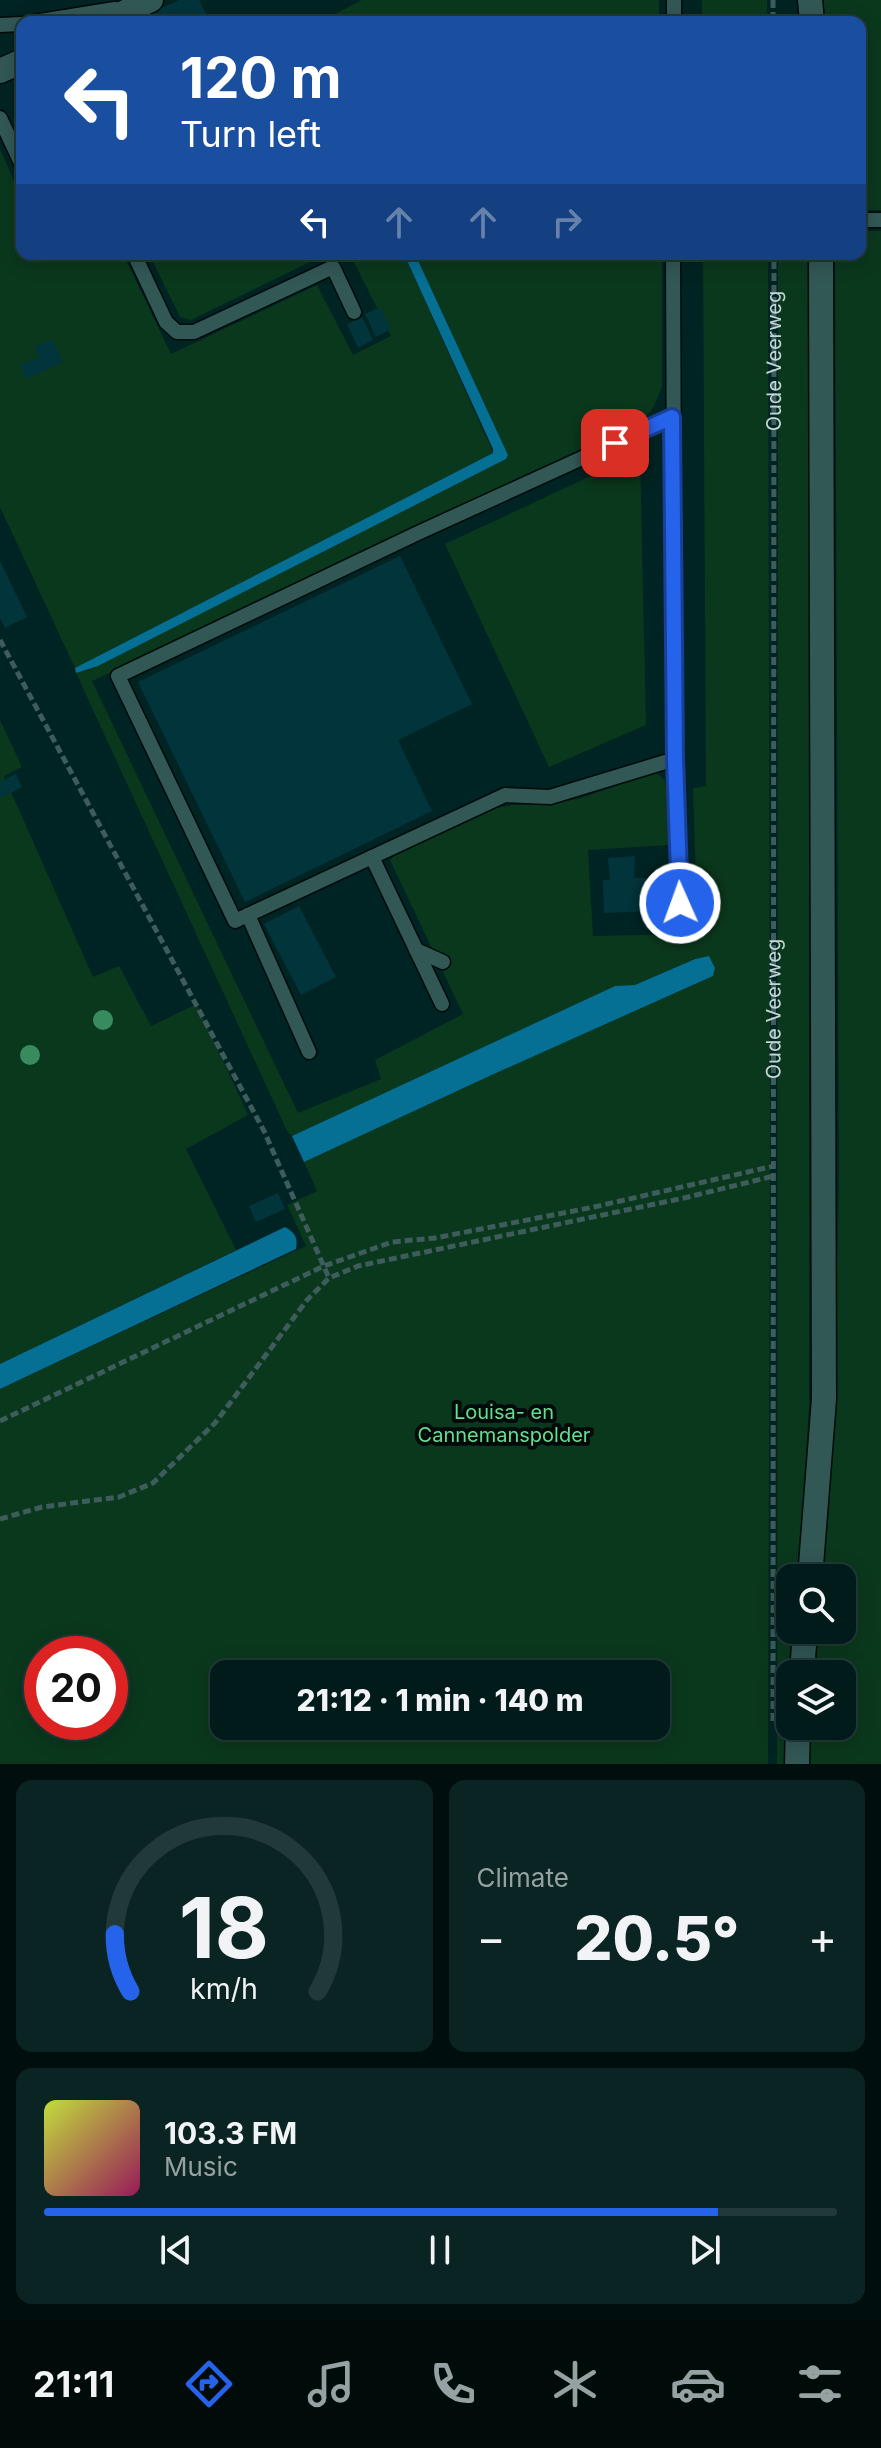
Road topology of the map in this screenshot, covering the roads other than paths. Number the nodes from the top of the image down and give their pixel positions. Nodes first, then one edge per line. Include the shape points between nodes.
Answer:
1 (145, 3) edge
2 (69, 16) edge
3 (117, 16) edge
4 (0, 118) edge
5 (16, 152) edge
6 (137, 260) edge
7 (673, 260) edge
8 (821, 260) edge
9 (354, 312) dead end
10 (672, 417) junction
11 (675, 759) junction
12 (372, 857) junction
13 (680, 903) dead end
14 (248, 915) junction
15 (416, 950) junction
16 (443, 962) dead end
17 (442, 1004) dead end
18 (309, 1052) dead end
19 (811, 1564) edge
20 (798, 1740) edge
21 (797, 1764) edge

1 - 2 lane
1 - 3 street
4 - 5 lane
6 - 9 lane via 166,322 177,332 194,332 333,267
7 - 10 lane
8 - 19 street via 824,1399
10 - 11 lane
10 - 14 lane via 118,676 235,921
11 - 12 lane via 550,797 505,795
11 - 13 lane
12 - 14 lane
12 - 15 lane
14 - 18 lane
15 - 16 lane
15 - 17 lane
20 - 21 street

